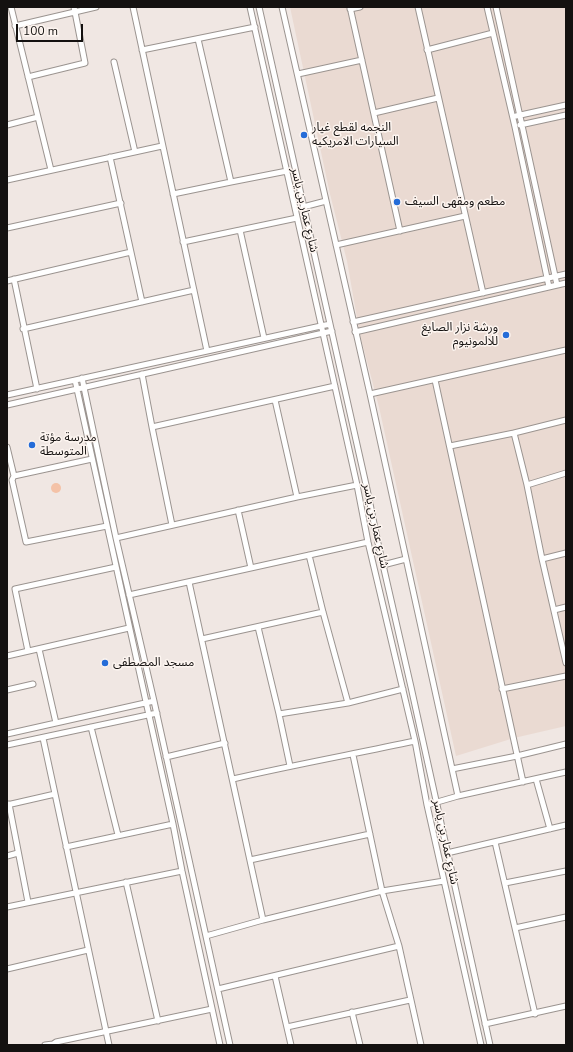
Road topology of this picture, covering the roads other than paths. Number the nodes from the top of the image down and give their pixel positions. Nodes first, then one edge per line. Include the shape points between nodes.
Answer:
1 (11, 7) edge
2 (96, 7) edge
3 (133, 7) edge
4 (250, 7) edge
5 (259, 7) edge
6 (282, 7) edge
7 (360, 7) edge
8 (418, 7) edge
9 (487, 7) edge
10 (496, 7) edge
11 (350, 8) edge
12 (75, 9) edge
13 (15, 26) junction
14 (255, 27) junction
15 (493, 33) junction
16 (198, 39) junction
17 (142, 50) junction
18 (428, 50) junction
19 (362, 60) junction
20 (114, 62) dead end
21 (298, 74) junction
22 (28, 77) junction
23 (438, 98) junction
24 (566, 105) edge
25 (374, 113) junction
26 (520, 115) junction
27 (566, 115) edge
28 (513, 117) junction
29 (38, 118) junction
30 (7, 125) edge
31 (522, 125) junction
32 (515, 126) junction
33 (162, 146) junction
34 (135, 152) junction
35 (110, 157) junction
36 (51, 170) junction
37 (287, 171) junction
38 (7, 180) edge
39 (231, 182) junction
40 (173, 194) junction
41 (326, 202) junction
42 (121, 203) junction
43 (303, 207) junction
44 (465, 216) junction
45 (297, 218) junction
46 (7, 228) edge
47 (240, 230) junction
48 (400, 231) junction
49 (183, 242) junction
50 (336, 245) junction
51 (131, 252) junction
52 (566, 274) edge
53 (556, 277) junction
54 (14, 279) junction
55 (547, 279) junction
56 (7, 281) edge
57 (566, 283) edge
58 (557, 285) junction
59 (549, 287) junction
60 (194, 290) junction
61 (483, 293) junction
62 (142, 302) junction
63 (353, 322) junction
64 (330, 324) junction
65 (322, 326) junction
66 (24, 329) junction
67 (332, 331) junction
68 (355, 332) junction
69 (323, 333) junction
70 (264, 338) junction
71 (566, 350) edge
72 (207, 351) junction
73 (142, 374) junction
74 (82, 378) junction
75 (75, 380) junction
76 (435, 380) junction
77 (335, 386) junction
78 (85, 388) junction
79 (37, 389) junction
80 (77, 389) junction
81 (370, 394) junction
82 (7, 395) edge
83 (275, 400) junction
84 (7, 406) edge
85 (566, 420) edge
86 (152, 427) junction
87 (514, 433) junction
88 (450, 446) junction
89 (7, 447) edge
90 (92, 459) junction
91 (566, 474) edge
92 (14, 476) junction
93 (357, 485) junction
94 (527, 485) junction
95 (297, 497) junction
96 (238, 510) junction
97 (172, 525) junction
98 (107, 526) junction
99 (116, 538) junction
100 (368, 542) junction
101 (566, 553) edge
102 (309, 556) junction
103 (406, 559) junction
104 (542, 559) junction
105 (383, 565) junction
106 (116, 567) junction
107 (251, 568) junction
108 (189, 582) junction
109 (129, 595) junction
110 (566, 607) edge
111 (554, 610) junction
112 (323, 612) junction
113 (258, 627) junction
114 (129, 628) junction
115 (202, 639) junction
116 (39, 649) junction
117 (28, 651) junction
118 (7, 656) edge
119 (566, 663) edge
120 (566, 676) edge
121 (33, 684) dead end
122 (403, 689) junction
123 (502, 689) junction
124 (7, 690) edge
125 (154, 701) junction
126 (146, 703) junction
127 (348, 703) junction
128 (157, 713) junction
129 (279, 714) junction
130 (149, 715) junction
131 (56, 723) junction
132 (91, 727) junction
133 (7, 734) edge
134 (43, 738) junction
135 (415, 741) junction
136 (225, 743) junction
137 (566, 744) edge
138 (7, 745) edge
139 (353, 755) junction
140 (517, 756) junction
141 (166, 757) junction
142 (290, 766) junction
143 (452, 769) junction
144 (566, 772) edge
145 (233, 779) junction
146 (536, 779) junction
147 (523, 782) junction
148 (55, 794) junction
149 (458, 796) junction
150 (436, 803) junction
151 (8, 804) edge
152 (427, 805) junction
153 (173, 824) junction
154 (566, 825) edge
155 (550, 829) junction
156 (370, 834) junction
157 (118, 835) junction
158 (495, 842) junction
159 (66, 847) junction
160 (447, 853) junction
161 (18, 854) junction
162 (7, 856) edge
163 (250, 860) junction
164 (182, 871) junction
165 (566, 871) edge
166 (444, 881) junction
167 (126, 882) junction
168 (505, 883) junction
169 (382, 891) junction
170 (76, 892) junction
171 (28, 902) junction
172 (7, 906) edge
173 (566, 916) edge
174 (263, 920) junction
175 (515, 928) junction
176 (206, 936) junction
177 (399, 946) junction
178 (88, 950) junction
179 (7, 968) edge
180 (274, 976) junction
181 (218, 989) junction
182 (410, 1000) junction
183 (566, 1006) edge
184 (212, 1009) junction
185 (352, 1012) junction
186 (535, 1014) junction
187 (158, 1021) junction
188 (485, 1024) junction
189 (287, 1027) junction
190 (106, 1032) junction
191 (53, 1044) edge
192 (45, 1045) edge
193 (109, 1045) edge
194 (220, 1045) edge
195 (230, 1045) edge
196 (291, 1045) edge
197 (360, 1045) edge
198 (421, 1045) edge
199 (481, 1045) edge
200 (490, 1045) edge

1 - 13 street
2 - 12 street
3 - 17 street
4 - 14 street, شارع عمار بن ياسر
5 - 43 street, شارع عمار بن ياسر
6 - 21 street
7 - 11 street
8 - 18 street
9 - 15 street
10 - 26 street
11 - 19 street
12 - 13 street
12 - 22 street via 85,63
13 - 22 street
14 - 16 street
14 - 37 street, شارع عمار بن ياسر
15 - 18 street
15 - 28 street
16 - 17 street
16 - 39 street
17 - 33 street
18 - 23 street
19 - 21 street
19 - 25 street
20 - 34 street
21 - 41 street
22 - 29 street
23 - 25 street
23 - 44 street
24 - 26 street
25 - 48 street
26 - 28 street
26 - 31 street
27 - 31 street
28 - 32 street
29 - 30 street
29 - 36 street
31 - 32 street
31 - 53 street
32 - 55 street
33 - 34 street
33 - 40 street
34 - 35 street
35 - 36 street
35 - 42 street
36 - 38 street
37 - 39 street
37 - 45 street, شارع عمار بن ياسر
39 - 40 street
40 - 49 street
41 - 43 street
41 - 50 street
42 - 46 street
42 - 51 street
43 - 64 street, شارع عمار بن ياسر
44 - 48 street
44 - 61 street
45 - 47 street
45 - 65 street, شارع عمار بن ياسر
47 - 49 street
47 - 70 street
48 - 50 street
49 - 60 street
50 - 63 street
51 - 54 street
51 - 62 street
52 - 53 street
53 - 55 street
53 - 58 street
54 - 56 street
54 - 66 street
55 - 59 street
55 - 61 street
57 - 58 street
58 - 59 street
59 - 68 street
60 - 62 street
60 - 72 street
61 - 63 street
62 - 66 street
63 - 68 street
64 - 65 street
64 - 67 street, شارع عمار بن ياسر
65 - 69 street, شارع عمار بن ياسر
65 - 70 street
66 - 79 street
67 - 69 street
67 - 105 street, شارع عمار بن ياسر
68 - 81 street
69 - 73 street
69 - 77 street, شارع عمار بن ياسر
70 - 72 street
71 - 76 street
72 - 74 street
73 - 78 street
73 - 86 street
74 - 75 street
74 - 78 street
75 - 79 street
75 - 80 street
76 - 81 street
76 - 88 street
77 - 83 street
77 - 93 street, شارع عمار بن ياسر
78 - 80 street
78 - 99 street
79 - 82 street
80 - 84 street
80 - 90 street
81 - 103 street
83 - 86 street
83 - 95 street
85 - 87 street
86 - 97 street
87 - 88 street
87 - 94 street
88 - 123 street
89 - 92 street
90 - 92 street
90 - 98 street
91 - 94 street
92 - 98 street via 12,480 26,542
93 - 95 street
93 - 100 street, شارع عمار بن ياسر
94 - 104 street
95 - 96 street
96 - 97 street
96 - 107 street
97 - 99 street
98 - 106 street
99 - 109 street
100 - 102 street
100 - 122 street, شارع عمار بن ياسر
101 - 104 street
102 - 107 street
102 - 112 street
103 - 105 street
103 - 143 street
104 - 111 street
105 - 150 street, شارع عمار بن ياسر
106 - 114 street
106 - 117 street via 15,589
107 - 108 street
108 - 109 street
108 - 115 street
109 - 125 street
110 - 111 street
111 - 119 street
112 - 113 street
112 - 127 street
113 - 115 street
113 - 129 street
114 - 116 street
114 - 126 street
115 - 136 street
116 - 117 street
116 - 131 street
117 - 118 street
120 - 123 street
121 - 124 street
122 - 127 street
122 - 135 street, شارع عمار بن ياسر
123 - 140 street
125 - 126 street
125 - 128 street
126 - 130 street
126 - 131 street
127 - 129 street
128 - 130 street
128 - 141 street
129 - 142 street
130 - 132 street
130 - 153 street
131 - 133 street
132 - 134 street
132 - 157 street
134 - 138 street
134 - 148 street
135 - 139 street
135 - 152 street, شارع عمار بن ياسر
136 - 141 street
136 - 145 street
137 - 140 street
139 - 142 street
139 - 156 street
140 - 143 street
140 - 147 street
141 - 176 street
142 - 145 street
143 - 149 street
144 - 146 street
145 - 163 street
146 - 147 street
146 - 155 street
147 - 149 street
148 - 151 street
148 - 159 street
149 - 150 street
150 - 152 street
150 - 160 street, شارع عمار بن ياسر
151 - 161 street
152 - 166 street, شارع عمار بن ياسر
153 - 157 street
153 - 164 street
154 - 155 street
155 - 158 street
156 - 163 street
156 - 169 street
157 - 159 street
158 - 160 street
158 - 168 street
159 - 170 street
160 - 188 street, شارع عمار بن ياسر
161 - 162 street
161 - 171 street
163 - 174 street
164 - 167 street
164 - 184 street
165 - 168 street
166 - 169 street
166 - 199 street, شارع عمار بن ياسر
167 - 170 street
167 - 187 street
168 - 175 street
169 - 174 street
169 - 177 street
170 - 171 street
170 - 178 street
171 - 172 street
173 - 175 street
174 - 176 street
175 - 186 street
176 - 181 street
177 - 180 street
177 - 182 street
178 - 179 street
178 - 190 street
180 - 181 street
180 - 189 street
181 - 195 street
182 - 185 street
182 - 198 street
183 - 186 street
184 - 187 street
184 - 194 street
185 - 189 street
185 - 197 street
186 - 188 street
187 - 190 street
188 - 200 street, شارع عمار بن ياسر
189 - 196 street
190 - 191 street
190 - 193 street
191 - 192 street

